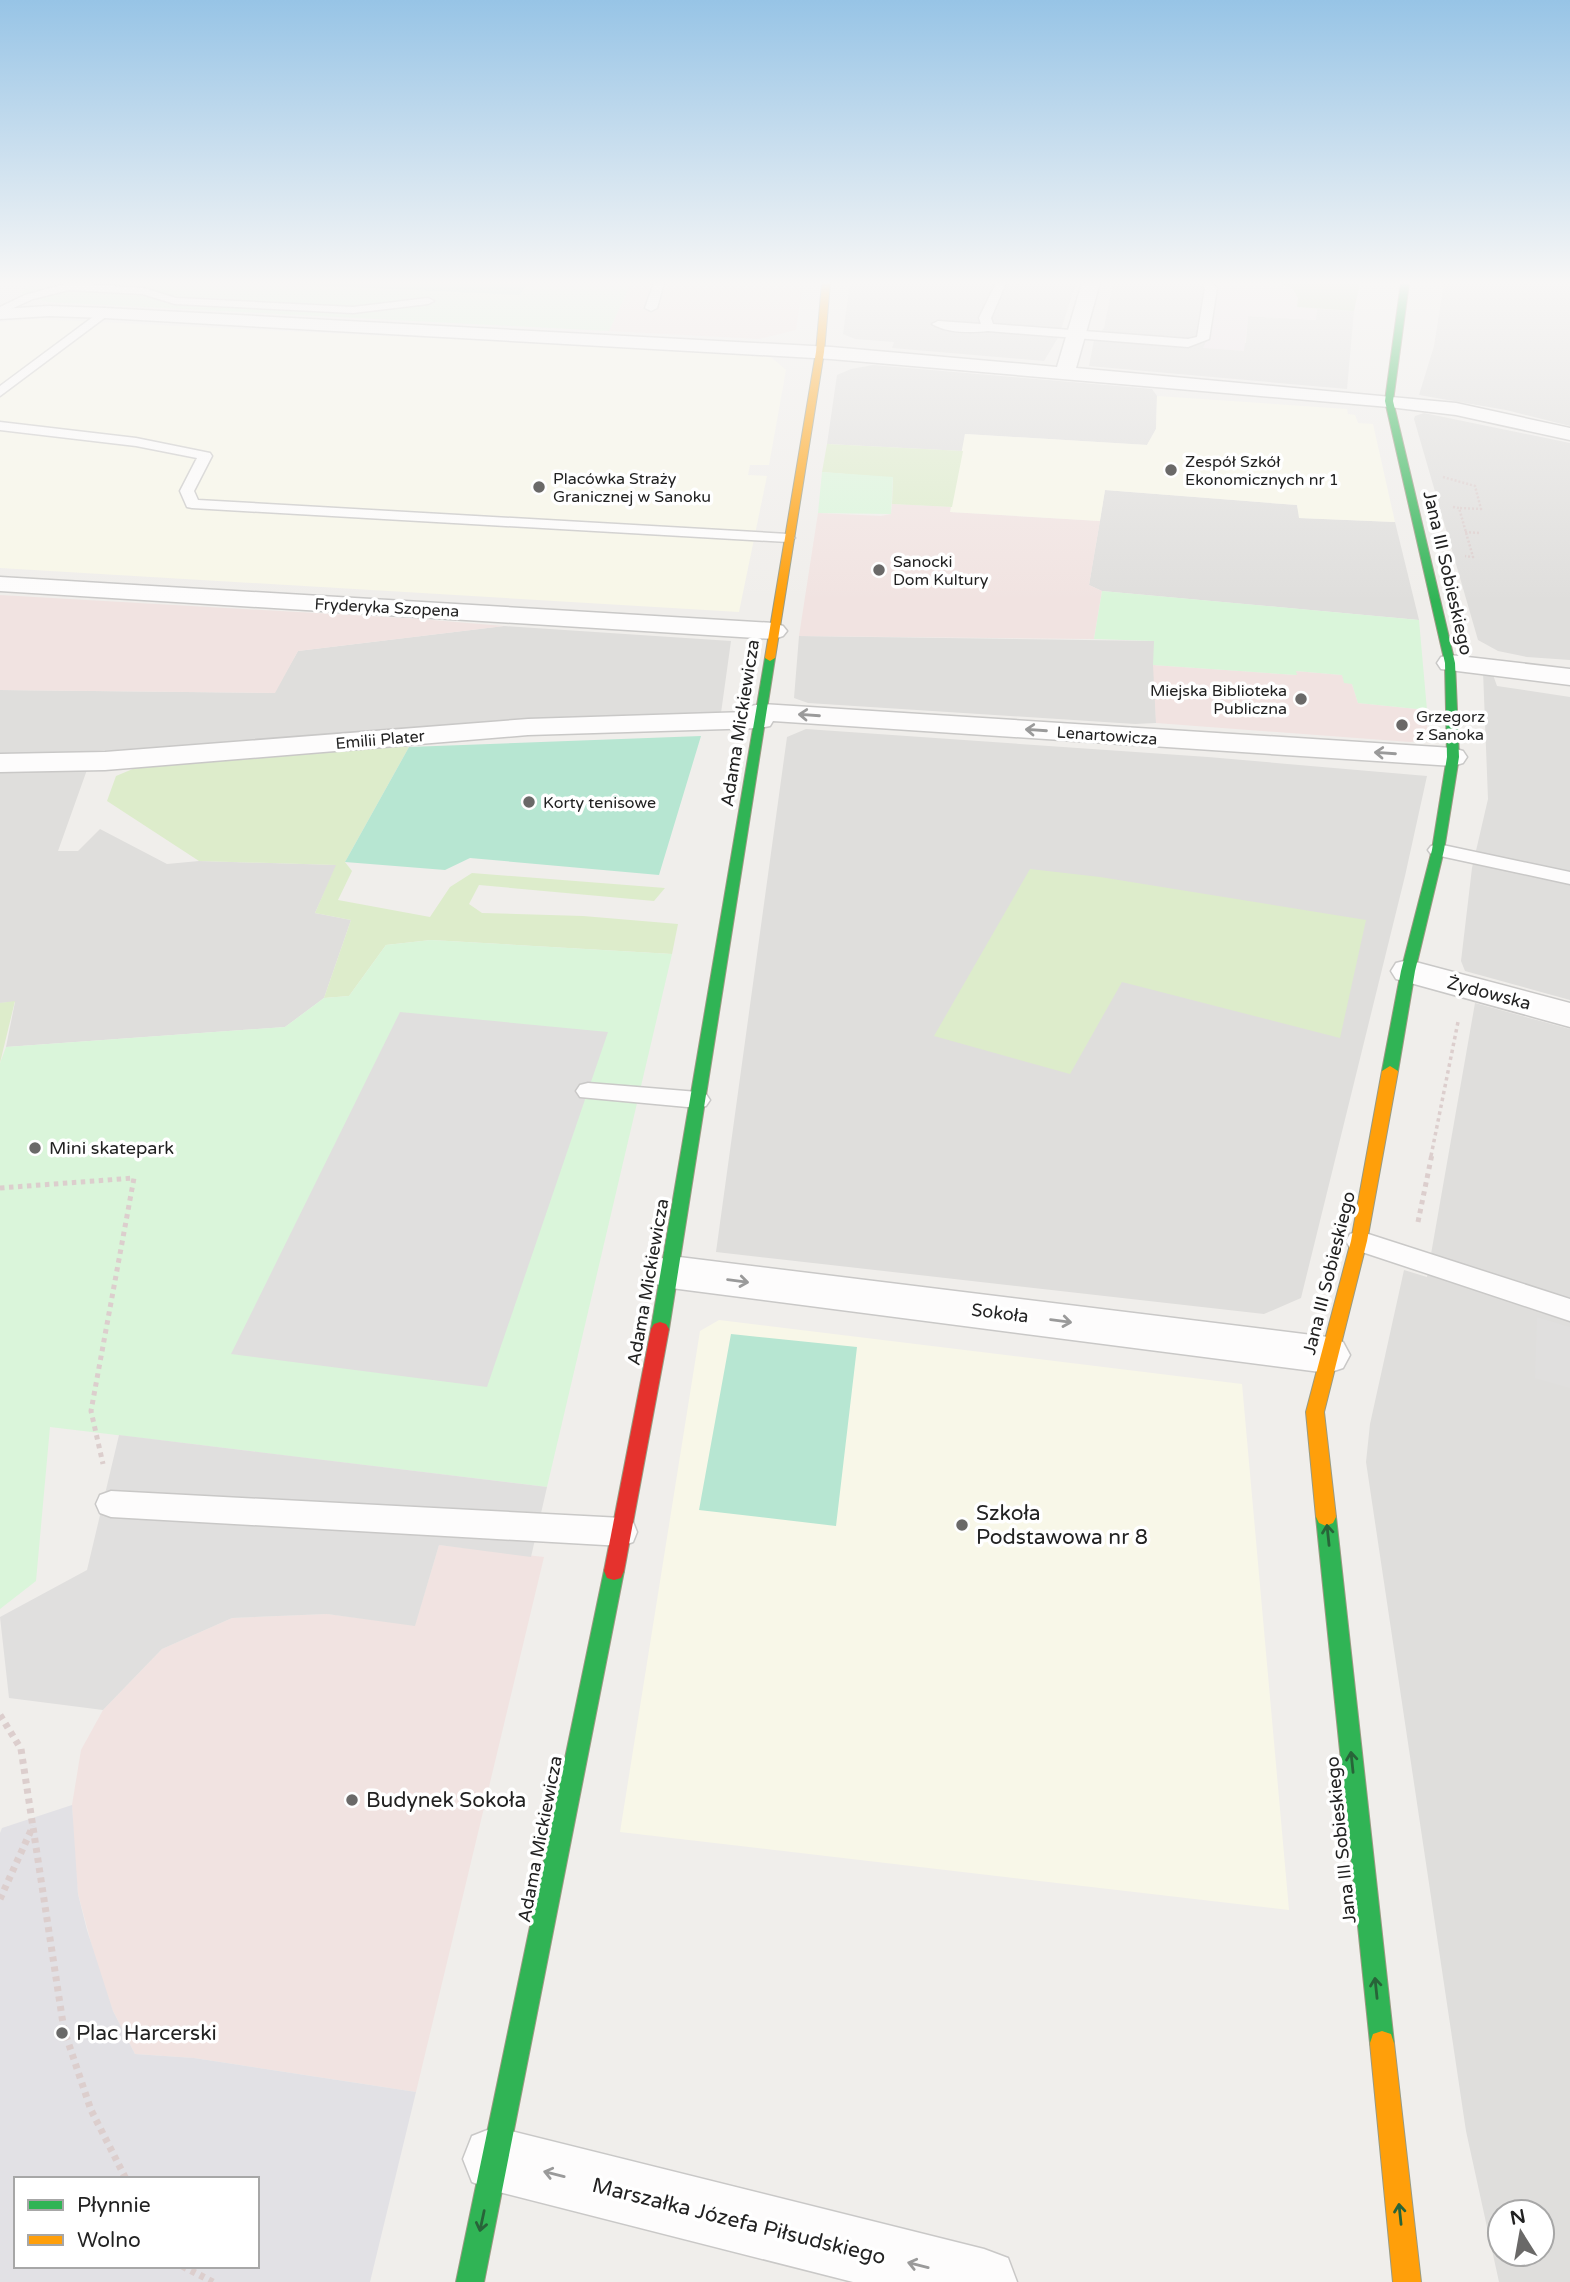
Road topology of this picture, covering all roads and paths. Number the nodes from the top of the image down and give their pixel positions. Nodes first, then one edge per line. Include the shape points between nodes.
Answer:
1 (814, 389) edge
2 (1260, 389) edge
3 (1391, 389) edge
4 (1389, 401) junction
5 (0, 426) edge
6 (1570, 434) edge
7 (1435, 476) dead end
8 (1459, 508) dead end
9 (1462, 520) dead end
10 (1464, 527) dead end
11 (788, 538) junction
12 (0, 584) edge
13 (774, 631) junction
14 (1450, 663) junction
15 (1570, 677) edge
16 (760, 716) junction
17 (1453, 757) junction
18 (0, 763) edge
19 (1438, 850) junction
20 (1570, 878) edge
21 (1408, 971) junction
22 (1465, 987) junction
23 (1570, 1015) edge
24 (588, 1091) dead end
25 (698, 1100) junction
26 (0, 1188) edge
27 (1359, 1241) junction
28 (1411, 1258) junction
29 (671, 1272) junction
30 (1570, 1311) edge
31 (1328, 1354) junction
32 (111, 1504) joint
33 (622, 1532) junction
34 (0, 1715) edge
35 (34, 1825) junction
36 (0, 1899) edge
37 (495, 2159) junction
38 (125, 2177) edge
39 (186, 2268) edge
40 (213, 2282) edge
41 (470, 2282) edge
42 (984, 2282) edge
43 (1407, 2282) edge

1 - 11 street, Adama Mickiewicza
2 - 4 street
3 - 4 street, Jana III Sobieskiego
4 - 6 street via 1456,409
4 - 14 street, Jana III Sobieskiego
5 - 11 lane via 136,442 205,456 187,491 192,504
7 - 8 path via 1475,486 1481,509
9 - 10 path
11 - 13 street, Adama Mickiewicza
12 - 13 street, Fryderyka Szopena
13 - 16 street, Adama Mickiewicza
14 - 15 street
14 - 17 street, Jana III Sobieskiego
17 -> 16 street, Lenartowicza
16 - 18 street, Emilii Plater via 528,727 104,761
16 - 25 street, Adama Mickiewicza
17 - 19 street, Jana III Sobieskiego
19 - 20 lane
19 - 21 street, Jana III Sobieskiego
21 - 22 street, Żydowska
21 - 27 street, Jana III Sobieskiego
22 - 23 street, Żydowska
22 - 28 path
24 - 25 lane
25 - 29 street, Adama Mickiewicza
26 - 32 path via 134,1178 91,1411
27 - 28 lane
27 - 31 street, Jana III Sobieskiego
28 - 30 lane
29 -> 31 street, Sokoła
29 - 33 street, Adama Mickiewicza
43 -> 31 street, Jana III Sobieskiego via 1315,1412
32 - 33 lane
33 - 37 street, Adama Mickiewicza
34 - 35 path via 21,1749
35 - 36 path
35 - 38 path via 64,2030 91,2110
37 -> 41 street, Adama Mickiewicza
42 -> 37 street, Marszałka Józefa Piłsudskiego
39 - 40 path

